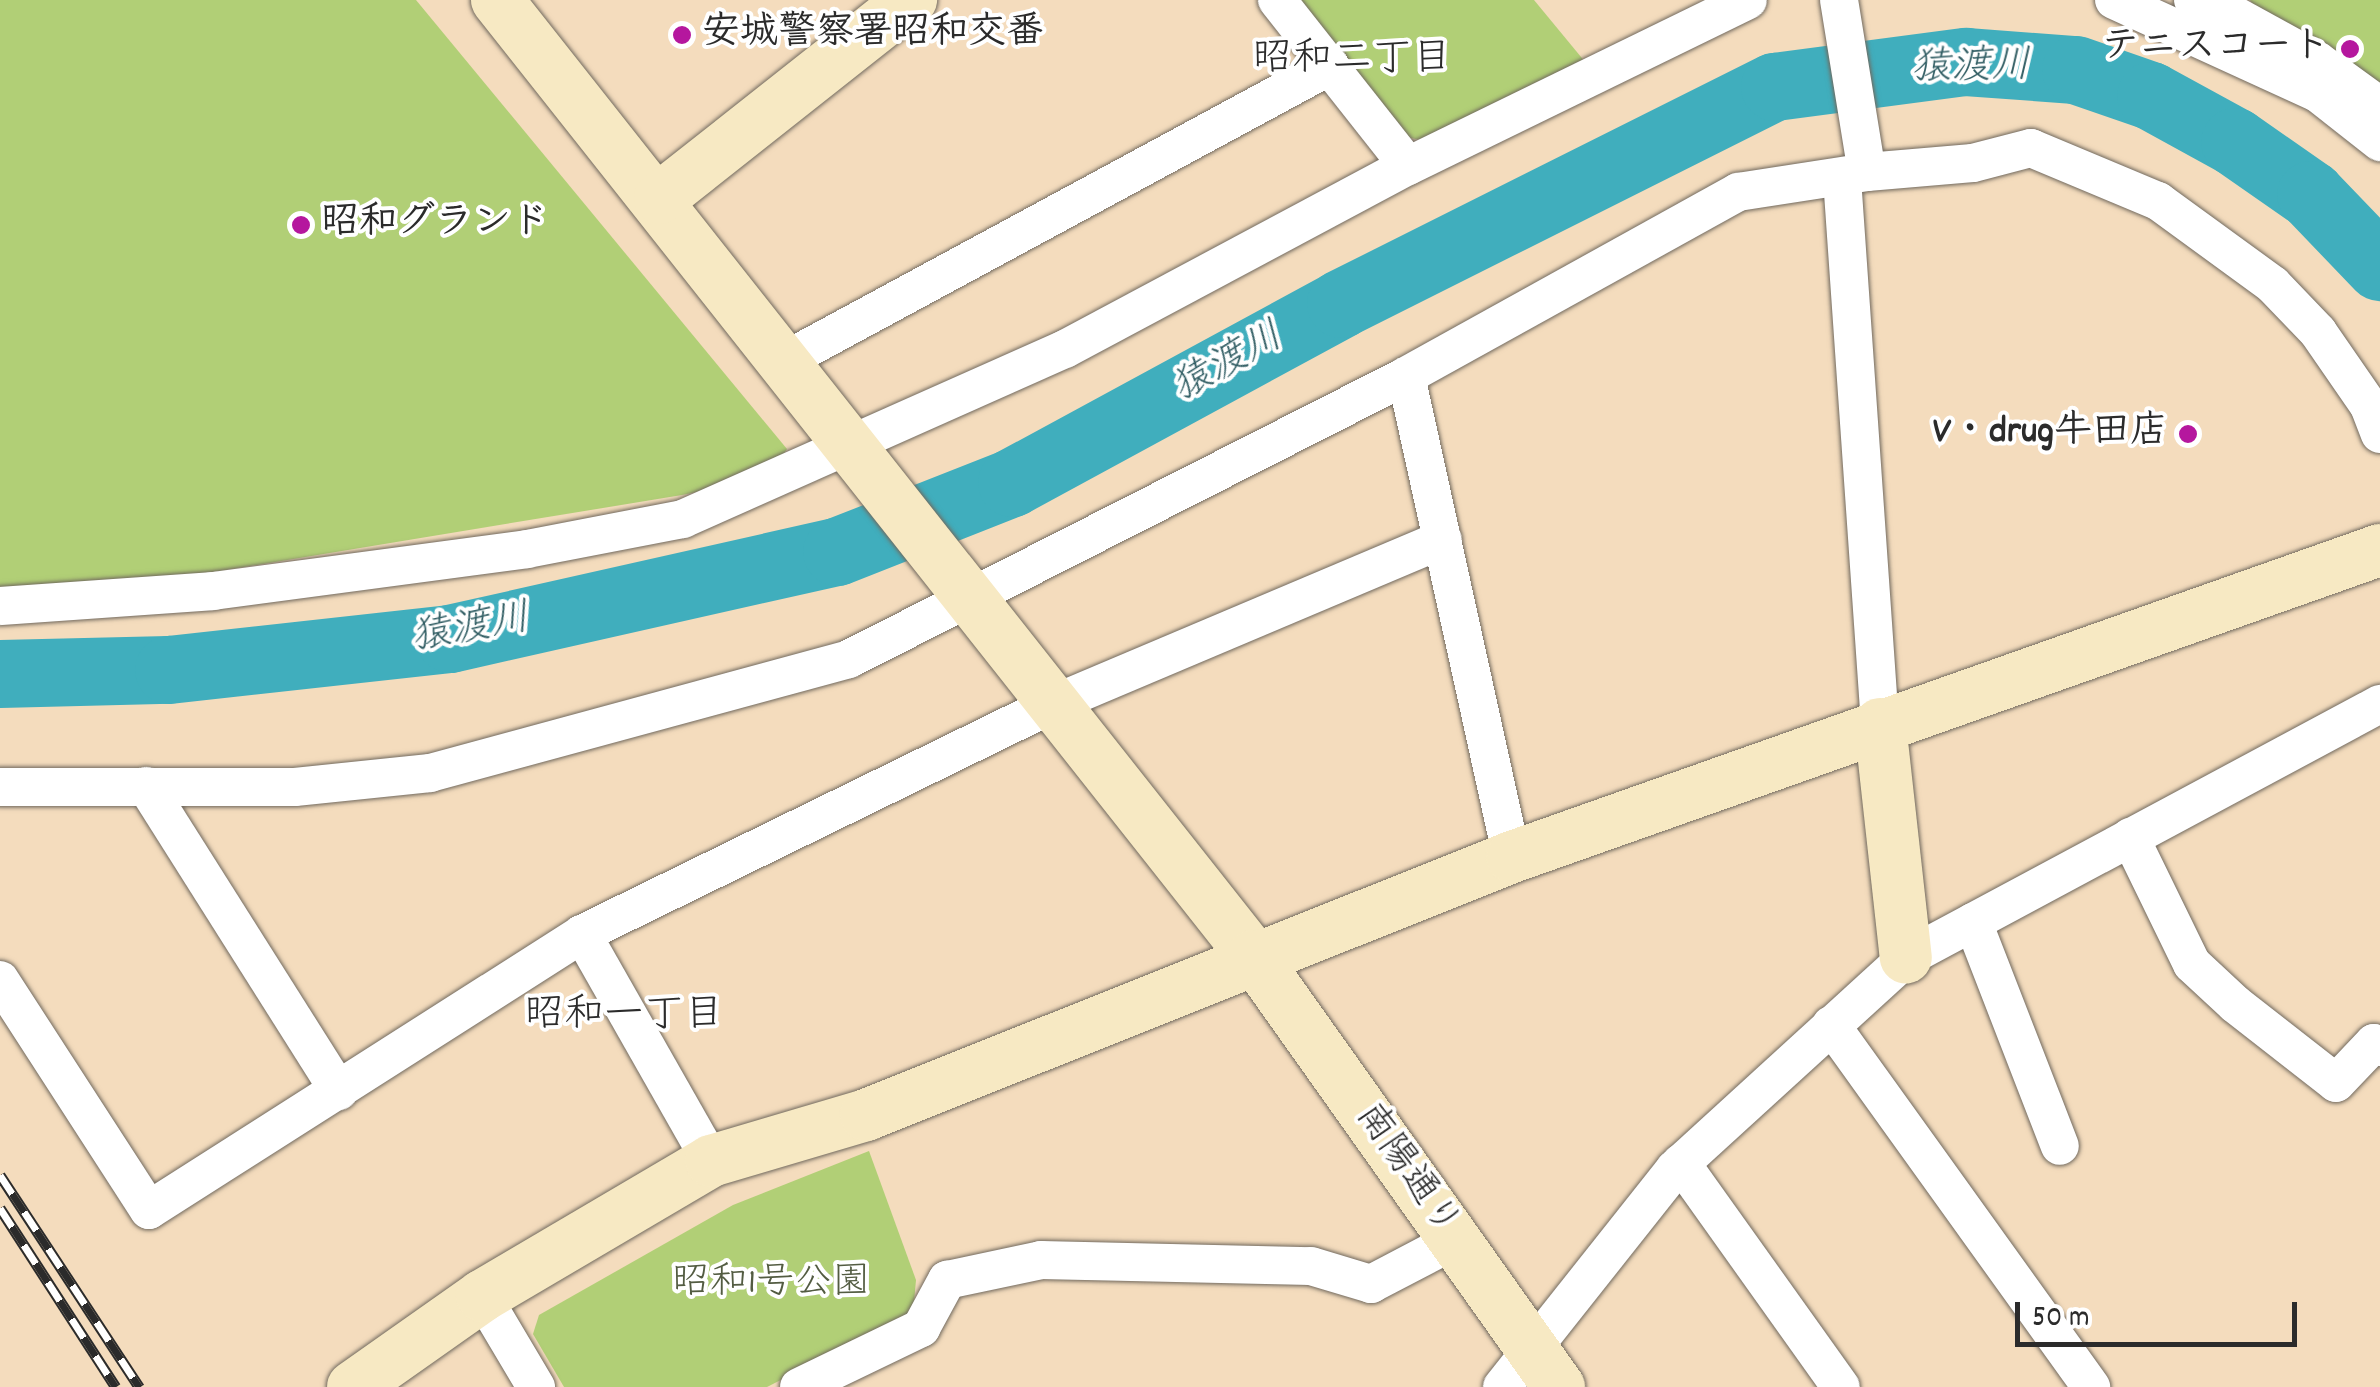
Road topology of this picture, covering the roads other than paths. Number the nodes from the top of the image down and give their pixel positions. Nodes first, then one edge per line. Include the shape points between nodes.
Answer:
1 (497, 0) edge
2 (910, 0) edge
3 (1277, 0) edge
4 (1748, 0) edge
5 (2114, 0) edge
6 (2216, 3) edge
7 (1842, 6) edge
8 (1330, 66) junction
9 (2380, 106) edge
10 (2380, 142) edge
11 (1408, 166) junction
12 (1854, 175) junction
13 (660, 198) junction
14 (784, 360) junction
15 (1406, 376) junction
16 (2380, 434) edge
17 (859, 456) junction
18 (1443, 539) junction
19 (2380, 550) edge
20 (965, 591) junction
21 (0, 606) edge
22 (1053, 704) junction
23 (2380, 704) edge
24 (1880, 724) junction
25 (146, 786) junction
26 (0, 787) edge
27 (2130, 837) junction
28 (1512, 857) junction
29 (1974, 922) junction
30 (582, 934) junction
31 (1253, 956) junction
32 (1906, 958) junction
33 (0, 980) edge
34 (1832, 1025) junction
35 (2378, 1042) edge
36 (339, 1091) junction
37 (2060, 1146) dead end
38 (711, 1160) junction
39 (1681, 1164) junction
40 (1455, 1240) junction
41 (482, 1296) junction
42 (1516, 1366) edge
43 (353, 1387) edge
44 (536, 1387) edge
45 (801, 1387) edge
46 (1558, 1387) edge
47 (1841, 1387) edge
48 (2091, 1387) edge

1 - 13 street, 南陽通り
2 - 13 street
3 - 8 street
4 - 11 street
5 - 10 street via 2319,94
6 - 9 street via 2318,61
7 - 12 street
8 - 11 street
8 - 14 street
11 - 17 street
12 - 15 street via 1738,192
12 - 16 street via 1974,164 2031,148 2158,200 2284,297 2338,362
12 - 24 street
13 - 14 street, 南陽通り
14 - 17 street, 南陽通り
15 - 18 street
15 - 20 street
17 - 20 street, 南陽通り
17 - 21 street via 683,519 547,545 213,591
18 - 22 street
18 - 28 street
19 - 24 street
20 - 22 street, 南陽通り
20 - 25 street via 849,659 430,773 295,786
22 - 30 street
22 - 31 street, 南陽通り
23 - 27 street
24 - 28 street
24 - 32 street
25 - 26 street
25 - 36 street
27 - 29 street
27 - 35 street via 2192,964 2236,1004 2336,1083
28 - 31 street
29 - 32 street
29 - 37 street
30 - 36 street
30 - 38 street
31 - 38 street via 866,1114
31 - 40 street, 南陽通り
32 - 34 street
33 - 36 street via 149,1210
34 - 39 street
34 - 48 street
38 - 41 street
39 - 42 street
39 - 47 street
40 - 42 street, 南陽通り
40 - 45 street via 1371,1284 1310,1266 1041,1260 947,1280 921,1328
41 - 43 street
41 - 44 street
42 - 46 street, 南陽通り

